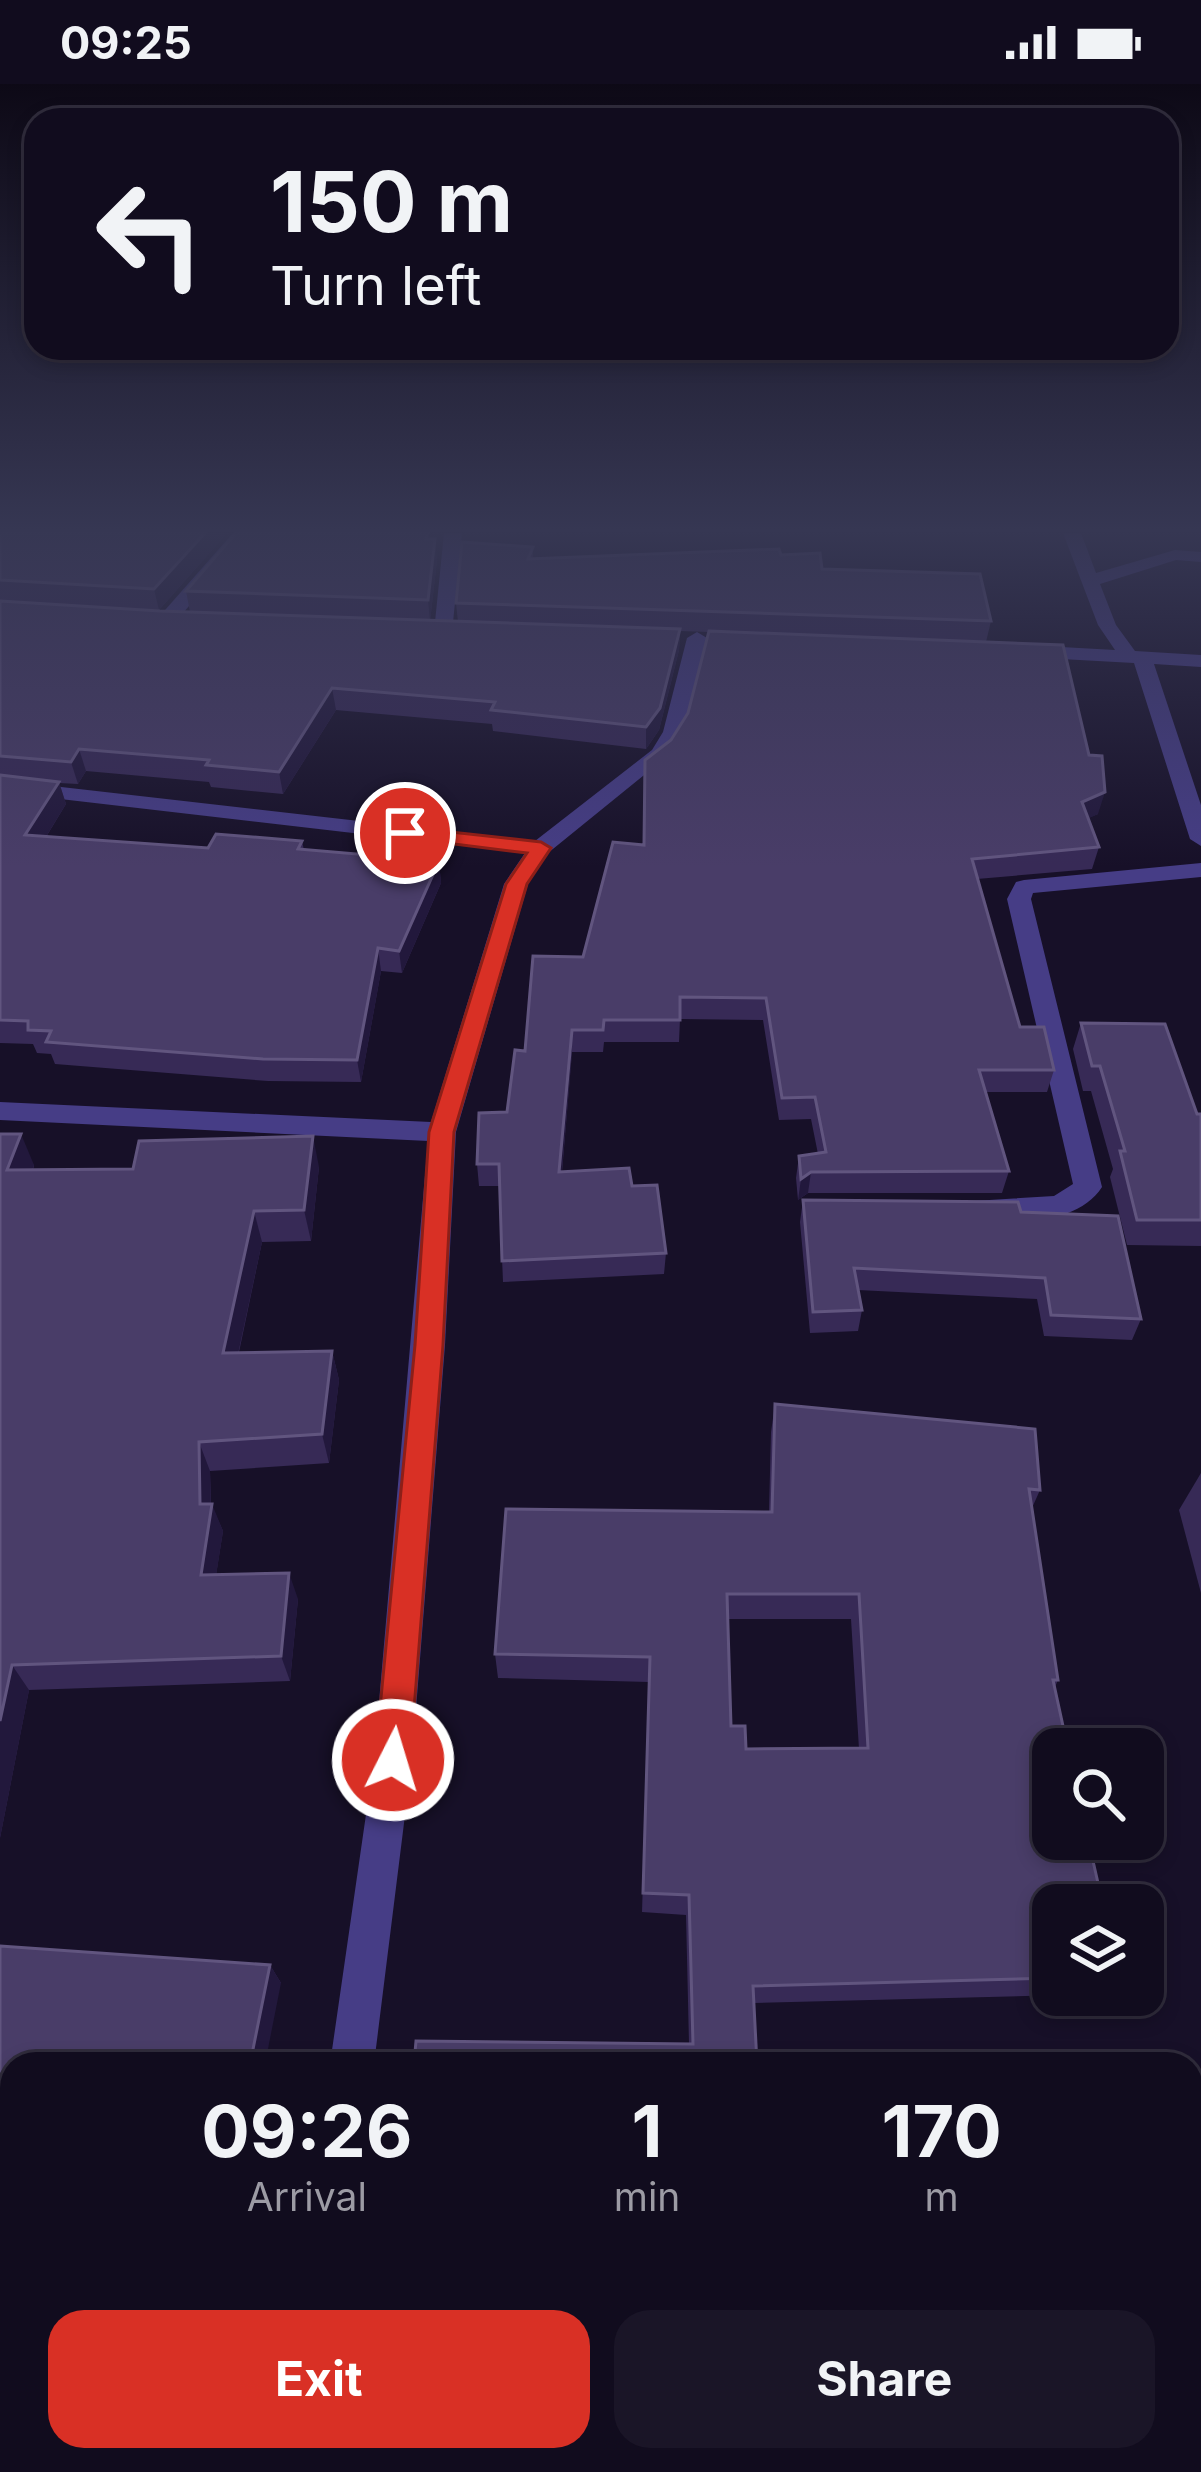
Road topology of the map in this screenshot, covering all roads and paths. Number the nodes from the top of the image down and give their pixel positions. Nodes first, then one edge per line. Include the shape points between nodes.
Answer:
1 (695, 644) edge
2 (1124, 644) edge
3 (1008, 650) edge
4 (1135, 657) junction
5 (1201, 661) edge
6 (0, 786) edge
7 (1201, 839) edge
8 (541, 848) junction
9 (1201, 870) edge
10 (0, 1112) edge
11 (442, 1132) junction
12 (950, 1208) edge
13 (354, 2052) edge

1 - 8 street via 660,754
2 - 4 street
3 - 4 street
4 - 5 street
4 - 7 street
6 - 8 street
8 - 11 street via 517,884
9 - 12 street via 1024,887 1019,899 1088,1186 1076,1201 1045,1208
10 - 11 street
11 - 13 street via 393,1760

